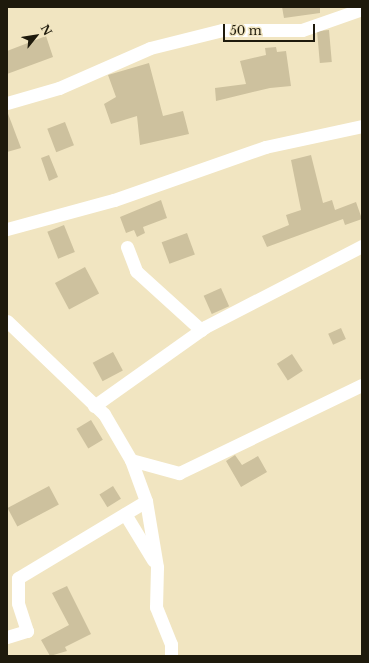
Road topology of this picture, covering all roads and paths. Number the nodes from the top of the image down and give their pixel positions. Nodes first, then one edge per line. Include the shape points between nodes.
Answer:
1 (362, 9) edge
2 (7, 103) edge
3 (362, 126) edge
4 (7, 229) edge
5 (362, 246) edge
6 (127, 247) dead end
7 (7, 321) edge
8 (201, 330) junction
9 (362, 385) edge
10 (94, 406) junction
11 (131, 460) junction
12 (146, 501) junction
13 (125, 514) junction
14 (157, 567) junction
15 (7, 637) edge
16 (171, 656) edge

1 - 2 street via 302,30 222,30 150,48 59,88
3 - 4 street via 265,147 114,200
5 - 8 street
6 - 8 street via 136,271
7 - 10 street
8 - 10 street
9 - 11 street via 179,473
10 - 11 street via 104,414
11 - 12 street
12 - 13 street
12 - 14 street
13 - 14 street
13 - 15 street via 18,578 18,603 27,631
14 - 16 street via 156,606 171,644

